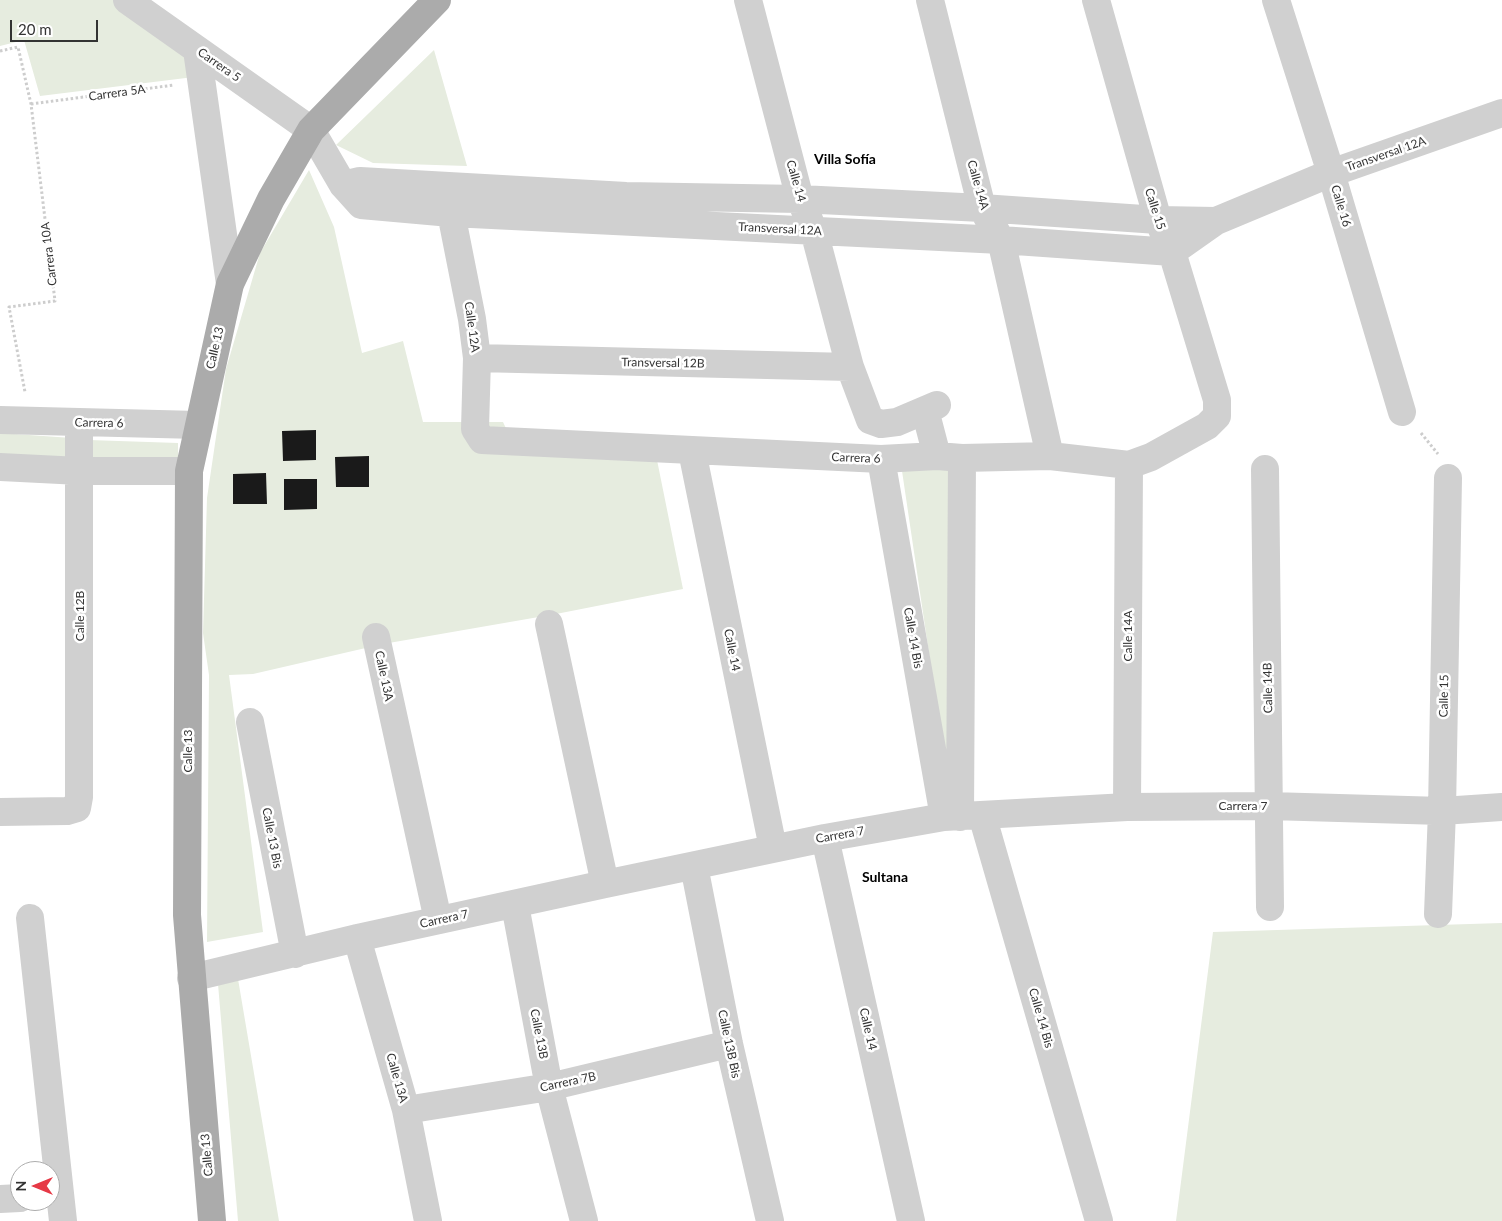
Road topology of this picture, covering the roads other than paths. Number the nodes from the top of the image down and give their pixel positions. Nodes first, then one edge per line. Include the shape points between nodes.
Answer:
1 (126, 0) edge
2 (438, 0) edge
3 (748, 0) edge
4 (930, 0) edge
5 (1096, 0) edge
6 (1276, 0) edge
7 (198, 50) junction
8 (1501, 117) edge
9 (311, 130) junction
10 (1331, 173) junction
11 (343, 185) junction
12 (800, 199) junction
13 (982, 208) junction
14 (451, 213) junction
15 (1158, 220) junction
16 (1216, 221) junction
17 (814, 231) junction
18 (1001, 240) junction
19 (1172, 252) junction
20 (230, 284) junction
21 (476, 358) junction
22 (850, 367) junction
23 (1402, 412) road end
24 (1217, 416) joint
25 (0, 420) edge
26 (80, 423) junction
27 (198, 425) junction
28 (482, 440) joint
29 (692, 451) junction
30 (1050, 456) junction
31 (950, 457) junction
32 (881, 459) junction
33 (1130, 465) junction
34 (0, 467) edge
35 (1265, 469) dead end
36 (80, 471) junction
37 (189, 471) junction
38 (1448, 478) road end
39 (549, 624) dead end
40 (376, 637) dead end
41 (250, 722) dead end
42 (1270, 806) junction
43 (1126, 807) junction
44 (1502, 808) edge
45 (1442, 811) junction
46 (0, 812) edge
47 (962, 816) junction
48 (825, 838) junction
49 (772, 848) junction
50 (694, 866) junction
51 (605, 884) junction
52 (515, 905) junction
53 (1270, 907) dead end
54 (1438, 914) dead end
55 (30, 918) dead end
56 (438, 920) junction
57 (357, 938) junction
58 (295, 954) junction
59 (191, 978) junction
60 (728, 1044) junction
61 (549, 1087) junction
62 (406, 1110) junction
63 (52, 1161) edge
64 (212, 1221) edge
65 (428, 1221) edge
66 (584, 1221) edge
67 (770, 1221) edge
68 (911, 1221) edge
69 (1099, 1221) edge

1 - 7 street, Carrera 5
2 - 9 main road, Calle 13
3 - 12 street, Calle 14
4 - 13 street, Calle 14A
5 - 15 street, Calle 15
6 - 10 street, Calle 16
7 - 9 street, Carrera 5
7 - 20 street, Calle 13
8 - 10 street, Transversal 12A
9 - 11 street, Transversal 12A
9 - 20 main road, Calle 13 via 271,199
10 - 16 street, Transversal 12A
10 - 23 street, Calle 16
11 - 12 street, Transversal 12A via 360,181 626,196
11 - 14 street, Transversal 12A via 361,205
12 - 13 street, Transversal 12A
12 - 17 street, Calle 14
13 - 15 street, Transversal 12A
13 - 18 street, Calle 14A
14 - 17 street, Transversal 12A
14 - 21 street, Calle 12A via 472,319
15 - 16 street, Transversal 12A
15 - 19 street, Calle 15
16 - 19 street, Transversal 12A
17 - 18 street, Transversal 12A
17 - 22 street, Calle 14
18 - 19 street, Transversal 12A
18 - 30 street, Calle 14A
19 - 24 street, Calle 15 via 1218,400
20 - 27 main road, Calle 13
21 - 22 street, Transversal 12B
21 - 28 street, Calle 12A via 475,429
22 - 31 street, Calle 14 via 870,420 881,424 897,422 931,408
24 - 33 street, Carrera 6 via 1207,426
25 - 26 street, Carrera 6
26 - 27 street, Carrera 6
26 - 36 street, Calle 12B
27 - 37 main road, Calle 13
28 - 29 street, Carrera 6
29 - 32 street, Carrera 6
29 - 49 street, Calle 14
30 - 31 street, Carrera 6
30 - 33 street, Carrera 6
31 - 32 street, Carrera 6
31 - 47 street
32 - 47 street, Calle 14 Bis
33 - 43 street, Calle 14A
34 - 36 street
35 - 42 street, Calle 14B
36 - 37 street
36 - 46 street, Calle 12B via 80,797 77,808 67,811
37 - 59 main road, Calle 13 via 187,915
38 - 45 street, Calle 15
39 - 51 street
40 - 56 street, Calle 13A
41 - 58 street, Calle 13 Bis
42 - 43 street, Carrera 7
42 - 45 street, Carrera 7
42 - 53 street, Calle 14B
43 - 47 street, Carrera 7
44 - 45 street, Carrera 7
45 - 54 street, Calle 15
47 - 48 street, Carrera 7
47 - 69 street, Calle 14 Bis
48 - 49 street, Carrera 7
48 - 68 street, Calle 14
49 - 50 street, Carrera 7
50 - 51 street, Carrera 7
50 - 60 street, Calle 13B Bis
51 - 52 street, Carrera 7
52 - 56 street, Carrera 7
52 - 61 street, Calle 13B
55 - 63 street
56 - 57 street, Carrera 7
57 - 58 street, Carrera 7
57 - 62 street, Calle 13A
58 - 59 street, Carrera 7
59 - 64 main road, Calle 13
60 - 61 street, Carrera 7B
60 - 67 street, Calle 13B Bis
61 - 62 street, Carrera 7B
61 - 66 street, Calle 13B
62 - 65 street, Calle 13A

